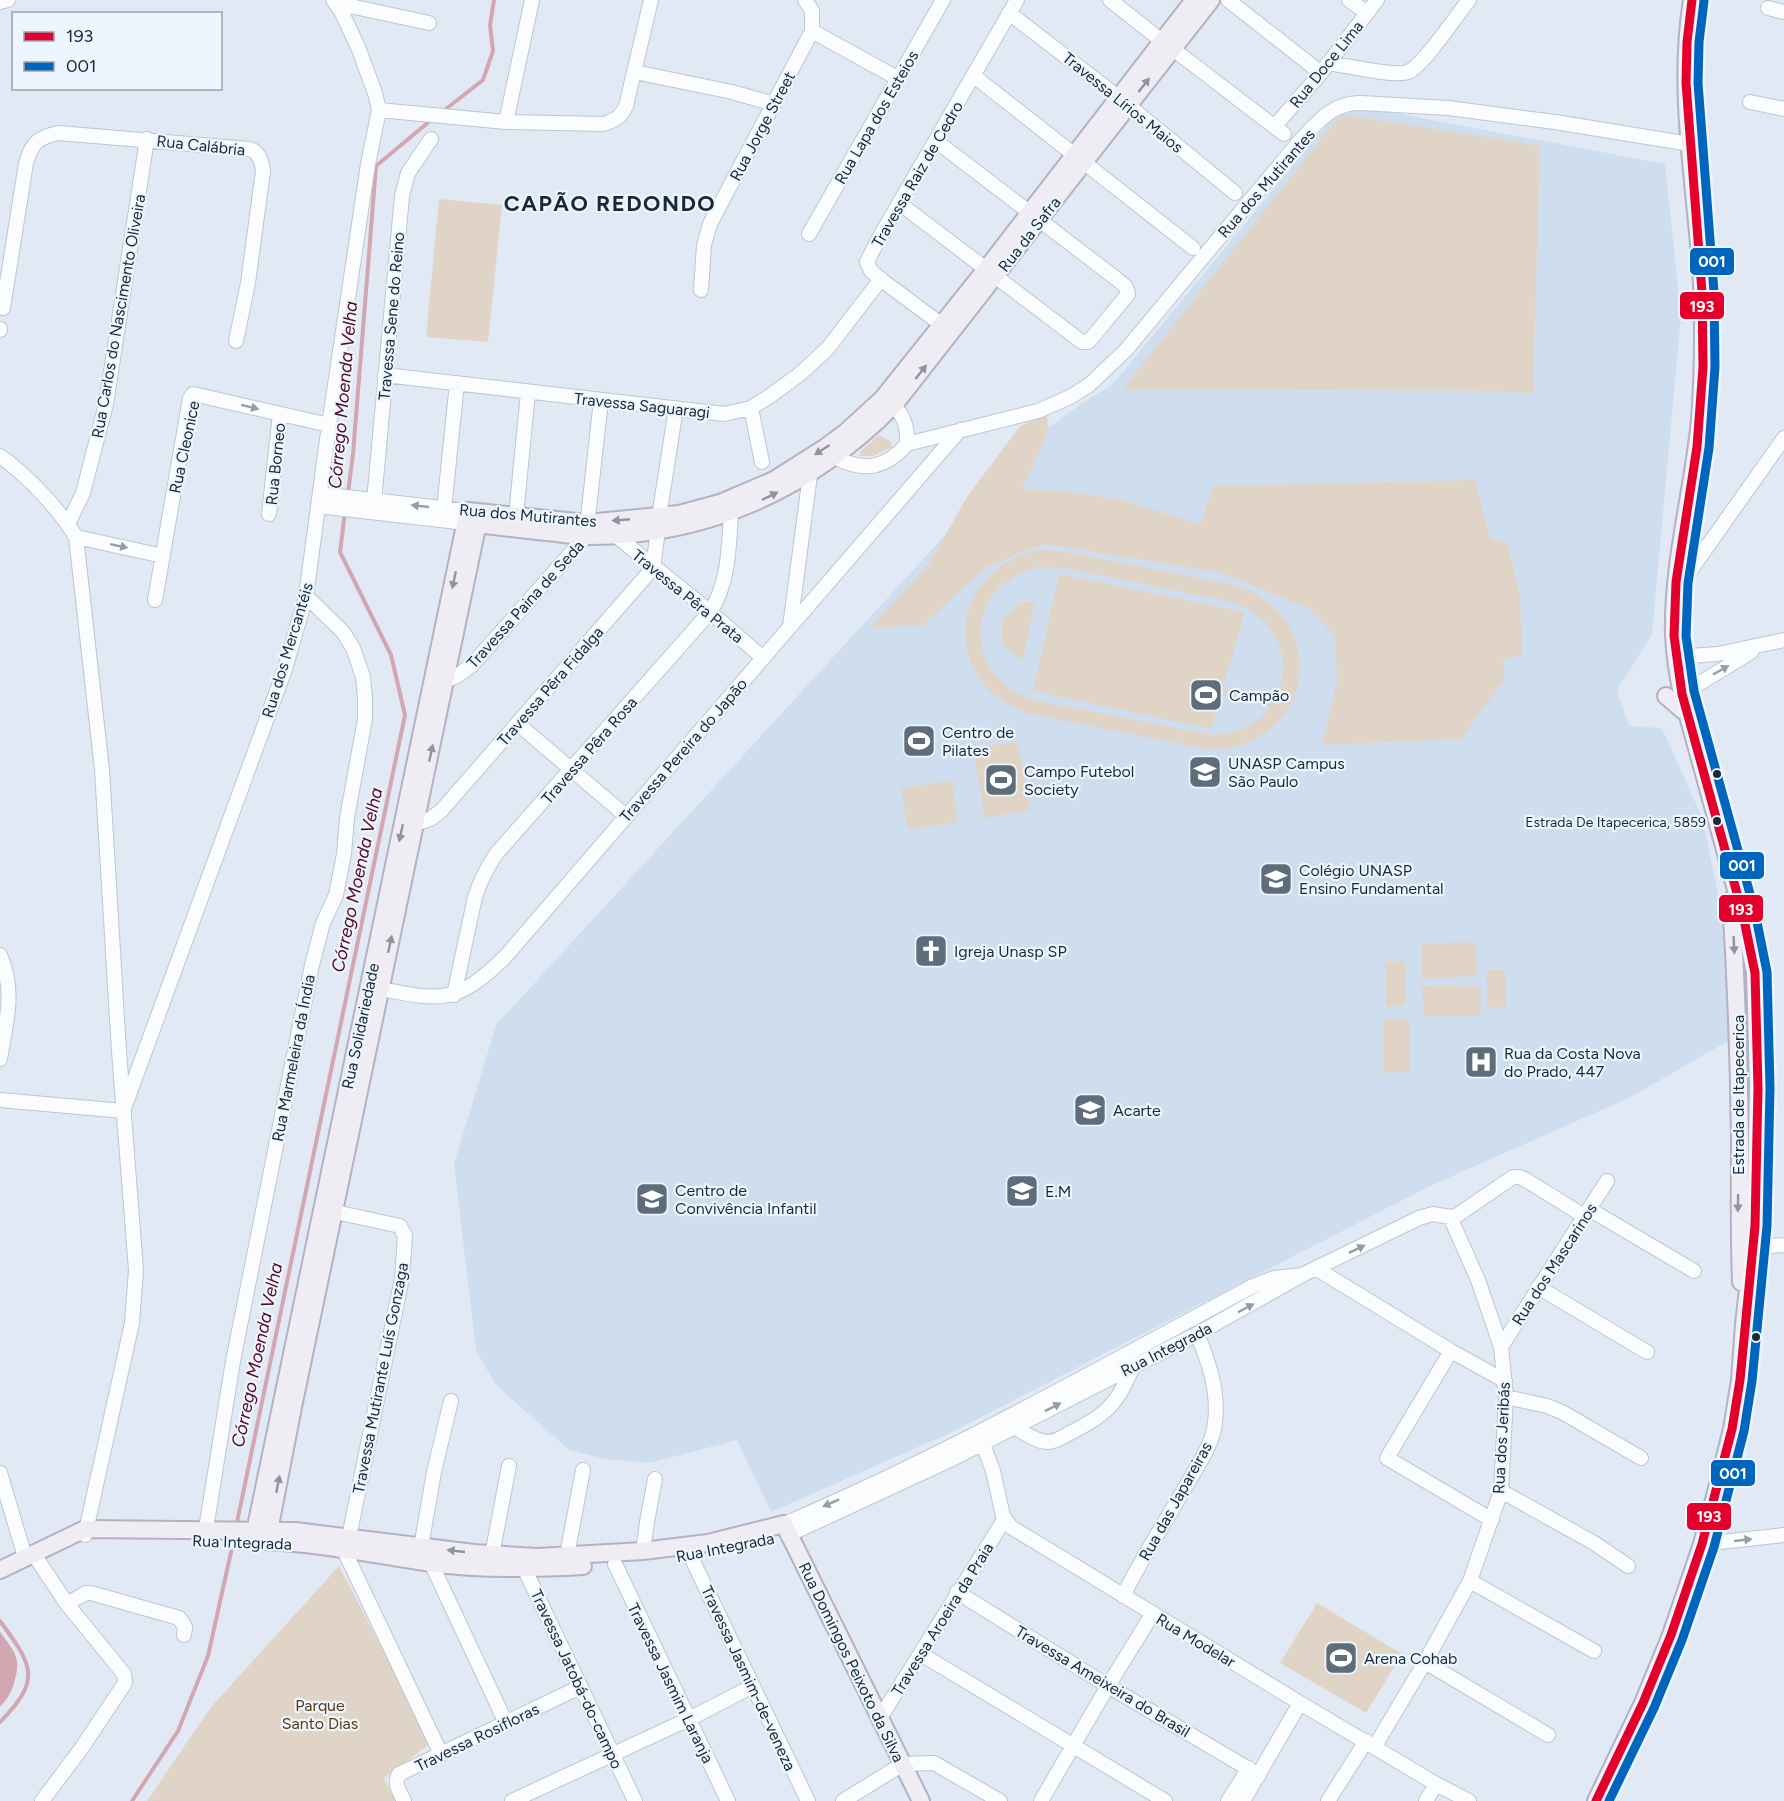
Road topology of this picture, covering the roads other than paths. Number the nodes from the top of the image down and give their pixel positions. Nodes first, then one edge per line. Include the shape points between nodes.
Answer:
1 (8, 0) edge
2 (532, 0) edge
3 (651, 0) edge
4 (805, 0) edge
5 (942, 0) edge
6 (1017, 0) edge
7 (1110, 0) edge
8 (1194, 0) edge
9 (1211, 0) edge
10 (1228, 0) edge
11 (1349, 0) edge
12 (1377, 0) edge
13 (1469, 0) edge
14 (1692, 0) edge
15 (0, 2) edge
16 (334, 2) edge
17 (1768, 8) dead end
18 (1784, 12) edge
19 (1010, 13) junction
20 (1367, 13) junction
21 (429, 23) dead end
22 (812, 31) junction
23 (1168, 45) junction
24 (1324, 68) junction
25 (635, 72) junction
26 (974, 76) junction
27 (897, 78) junction
28 (1123, 101) junction
29 (1750, 102) dead end
30 (774, 104) junction
31 (1784, 109) edge
32 (379, 110) junction
33 (506, 122) junction
34 (147, 139) junction
35 (431, 139) dead end
36 (936, 141) junction
37 (1690, 144) junction
38 (1080, 158) junction
39 (1235, 193) dead end
40 (899, 203) junction
41 (1035, 216) junction
42 (809, 234) dead end
43 (1193, 248) dead end
44 (992, 272) junction
45 (881, 279) junction
46 (700, 290) dead end
47 (3, 308) dead end
48 (942, 325) junction
49 (236, 341) dead end
50 (385, 375) junction
51 (457, 383) junction
52 (528, 392) junction
53 (601, 400) junction
54 (888, 402) junction
55 (676, 408) junction
56 (751, 408) junction
57 (280, 414) junction
58 (329, 425) junction
59 (960, 430) junction
60 (1784, 438) edge
61 (908, 444) junction
62 (0, 456) edge
63 (836, 457) junction
64 (762, 462) dead end
65 (810, 475) junction
66 (324, 501) junction
67 (371, 505) junction
68 (444, 508) junction
69 (731, 512) junction
70 (269, 514) dead end
71 (516, 516) junction
72 (473, 518) junction
73 (68, 524) junction
74 (658, 524) junction
75 (587, 530) junction
76 (614, 534) junction
77 (76, 537) junction
78 (163, 556) junction
79 (653, 568) junction
80 (1678, 574) junction
81 (306, 596) junction
82 (155, 600) dead end
83 (710, 612) junction
84 (790, 627) junction
85 (1783, 642) edge
86 (1761, 646) junction
87 (1675, 657) junction
88 (763, 658) junction
89 (439, 683) junction
90 (1674, 695) junction
91 (518, 724) junction
92 (571, 770) junction
93 (626, 816) junction
94 (416, 824) junction
95 (0, 955) edge
96 (375, 987) junction
97 (454, 995) junction
98 (0, 1059) edge
99 (0, 1100) edge
100 (123, 1111) junction
101 (1607, 1181) dead end
102 (328, 1211) junction
103 (1587, 1213) junction
104 (1450, 1217) junction
105 (1784, 1245) edge
106 (1746, 1248) junction
107 (1694, 1271) dead end
108 (1311, 1272) junction
109 (1538, 1287) junction
110 (1197, 1334) junction
111 (1501, 1347) junction
112 (1451, 1351) junction
113 (1647, 1352) dead end
114 (1133, 1366) junction
115 (1505, 1381) junction
116 (1506, 1397) junction
117 (451, 1401) dead end
118 (1014, 1427) junction
119 (981, 1438) junction
120 (1641, 1458) dead end
121 (509, 1466) dead end
122 (583, 1470) dead end
123 (0, 1473) edge
124 (655, 1479) dead end
125 (1501, 1491) junction
126 (1004, 1520) junction
127 (1492, 1521) junction
128 (786, 1529) junction
129 (85, 1532) junction
130 (1784, 1535) edge
131 (209, 1536) junction
132 (255, 1536) junction
133 (346, 1543) junction
134 (1702, 1544) junction
135 (421, 1547) junction
136 (644, 1551) junction
137 (29, 1555) junction
138 (492, 1555) junction
139 (567, 1555) junction
140 (690, 1555) junction
141 (431, 1563) junction
142 (523, 1563) junction
143 (615, 1564) junction
144 (1628, 1566) dead end
145 (0, 1570) edge
146 (1470, 1581) junction
147 (957, 1592) junction
148 (1123, 1596) junction
149 (67, 1604) junction
150 (1153, 1613) junction
151 (184, 1635) dead end
152 (1594, 1651) dead end
153 (921, 1654) junction
154 (1425, 1662) junction
155 (753, 1686) junction
156 (1108, 1686) junction
157 (580, 1687) junction
158 (1300, 1703) junction
159 (880, 1718) junction
160 (689, 1719) junction
161 (506, 1723) junction
162 (1548, 1735) dead end
163 (1371, 1744) junction
164 (1073, 1745) junction
165 (441, 1754) junction
166 (613, 1754) junction
167 (903, 1764) junction
168 (1254, 1771) junction
169 (1436, 1784) junction
170 (998, 1800) edge
171 (42, 1801) edge
172 (404, 1801) edge
173 (512, 1801) edge
174 (635, 1801) edge
175 (728, 1801) edge
176 (808, 1801) edge
177 (843, 1801) edge
178 (921, 1801) edge
179 (1041, 1801) edge
180 (1165, 1801) edge
181 (1228, 1801) edge
182 (1243, 1801) edge
183 (1328, 1801) edge
184 (1426, 1801) edge
185 (1469, 1801) edge
186 (1596, 1801) edge

1 - 15 street
2 - 33 street
3 - 25 street
4 - 22 street via 812,11
5 - 27 street, Rua Lapa dos Esteios
6 - 19 street, Travessa Raiz de Cedro
7 - 23 street, Rua Doce Lima
8 - 23 main road, Rua da Safra
9 - 23 main road, Rua da Safra
10 - 24 street
11 - 20 street
12 - 20 street, Rua Doce Lima
13 - 24 street via 1420,62 1407,72
14 - 37 main road, Estrada de Itapecerica via 1686,60
16 - 21 street
16 - 32 street, Rua dos Mercantéis via 358,47
17 - 18 street
19 - 26 street, Travessa Raiz de Cedro
19 - 28 street, Travessa Lírios Maios
20 - 24 street, Rua Doce Lima
22 - 27 street
22 - 30 street, Rua Jorge Street
23 - 24 street, Rua Doce Lima via 1280,130
23 - 28 main road, Rua da Safra
25 - 30 street
25 - 33 street via 624,112 613,121
26 - 36 street, Travessa Raiz de Cedro
26 - 38 street
27 - 42 street, Rua Lapa dos Esteios
28 - 38 main road, Rua da Safra
28 - 39 street, Travessa Lírios Maios
29 - 31 street
30 - 46 street, Rua Jorge Street via 710,224
32 - 33 street
32 - 58 street, Rua dos Mercantéis
34 - 47 street, Rua Calábria via 58,133 36,141 26,163
34 - 49 street, Rua Calábria via 249,149 260,159 263,171 255,240
34 - 73 street, Rua Carlos do Nascimento Oliveira via 106,404 83,493
35 - 50 street, Travessa Sene do Reino via 404,181
36 - 40 street, Travessa Raiz de Cedro
36 - 41 street
37 - 59 street, Rua dos Mutirantes via 1448,108 1361,103 1338,107 1298,143 1126,350 1089,385 1038,411
37 - 80 main road, Estrada de Itapecerica via 1700,247 1703,361 1700,422
38 - 41 main road, Rua da Safra
38 - 43 street
40 - 44 street
40 - 45 street, Travessa Raiz de Cedro via 867,262
41 - 44 main road, Rua da Safra
41 - 44 street via 1126,287 1126,297 1085,342
44 - 48 main road, Rua da Safra
54 -> 44 main road, Rua da Safra
45 - 48 street, Travessa Raiz de Cedro
45 - 56 street, Travessa Saguaragi via 828,348 800,374
48 - 54 main road, Rua da Safra
50 - 51 street, Travessa Saguaragi
50 - 67 street, Travessa Sene do Reino
51 - 52 street, Travessa Saguaragi
51 - 68 street
52 - 53 street, Travessa Saguaragi
52 - 71 street
53 - 55 street, Travessa Saguaragi
53 - 75 street
54 - 61 street via 906,423
54 - 63 main road, Rua da Safra via 875,425
54 -> 74 main road, Rua dos Mutirantes via 774,480
55 - 56 street, Travessa Saguaragi via 724,414
55 - 74 street
56 - 64 street
57 - 58 street, Rua Cleonice
57 - 70 street, Rua Borneo
78 -> 57 street, Rua Cleonice via 193,394
58 - 66 street, Rua dos Mercantéis
59 - 61 street, Rua dos Mutirantes
59 - 84 street, Travessa Pereira do Japão
60 - 80 street via 1692,570 1686,575
61 - 63 street via 887,462 874,466 847,464
62 - 73 street via 22,473
63 - 65 main road, Rua dos Mutirantes
69 -> 65 main road, Rua dos Mutirantes via 768,498
65 - 84 street
66 - 67 street, Rua dos Mutirantes
66 - 81 street, Rua dos Mercantéis
68 -> 67 street, Rua dos Mutirantes
67 - 72 street, Rua dos Mutirantes
68 - 72 street, Rua dos Mutirantes
69 - 74 main road, Rua dos Mutirantes via 699,522
69 - 83 street, Travessa Pêra Rosa via 726,572
71 - 72 main road, Rua dos Mutirantes
71 - 75 main road, Rua dos Mutirantes
72 - 75 main road, Rua dos Mutirantes
72 - 89 main road, Rua Solidariedade
73 - 77 street
74 -> 75 main road, Rua dos Mutirantes
74 - 76 main road, Rua dos Mutirantes
74 - 79 street
75 - 76 main road, Rua dos Mutirantes
75 - 89 street, Travessa Paina de Seda via 472,665
76 - 79 street, Travessa Pêra Prata
77 -> 78 street
77 - 100 street via 102,770
78 - 82 street, Rua Cleonice
79 - 83 street, Travessa Pêra Prata
79 - 91 street, Travessa Pêra Fidalga
80 - 87 main road, Estrada de Itapecerica
81 - 100 street, Rua dos Mercantéis via 268,716
81 - 131 street, Rua Marmeleira da Índia via 343,632 353,648 363,677 364,719 336,895 323,923 312,965 233,1360
83 - 88 street, Travessa Pêra Prata
83 - 92 street, Travessa Pêra Rosa
84 - 88 street, Travessa Pereira do Japão
85 - 86 street
86 - 87 street
90 -> 86 street
87 - 90 main road, Estrada de Itapecerica
88 - 93 street, Travessa Pereira do Japão
94 -> 89 main road, Rua Solidariedade
89 -> 96 main road, Rua Solidariedade
90 - 106 main road, Estrada de Itapecerica via 1688,714 1729,866
91 - 92 street
91 - 94 street, Travessa Pêra Fidalga via 441,811
92 - 93 street
92 - 97 street, Travessa Pêra Rosa via 496,854 480,881
93 - 97 street, Travessa Pereira do Japão via 505,957 478,982
96 -> 94 main road, Rua Solidariedade
95 - 98 street via 10,994
96 - 97 street, Travessa Pereira do Japão via 433,997
96 - 102 main road, Rua Solidariedade
99 - 100 street
100 - 129 street via 135,1299
101 - 103 street, Rua dos Mascarinos
102 - 132 main road, Rua Solidariedade
102 - 133 street, Travessa Mutirante Luís Gonzaga via 400,1226 405,1236 402,1278
103 - 104 street, Rua Integrada via 1520,1177 1513,1177
103 - 107 street
103 - 109 street, Rua dos Mascarinos
108 -> 104 street, Rua Integrada via 1419,1218 1433,1214
104 - 111 street, Rua dos Jeribás via 1478,1280
105 - 106 street
106 - 134 main road, Estrada de Itapecerica via 1740,1380 1732,1429
110 -> 108 street, Rua Integrada
108 - 112 street
108 - 119 street, Rua Integrada via 1253,1286
109 - 111 street, Rua dos Mascarinos
109 - 113 street
110 - 114 street, Rua Integrada
110 - 148 street, Rua das Japareiras via 1213,1381 1214,1430
111 - 115 street, Rua dos Jeribás
112 - 115 street
112 - 127 street via 1387,1458
118 -> 114 street, Rua Integrada
114 - 118 street via 1102,1416 1057,1440 1040,1441
115 - 116 street, Rua dos Jeribás
116 - 120 street via 1562,1412
116 - 125 street, Rua dos Jeribás
117 - 135 street
118 - 119 street, Rua Integrada
119 - 126 street
119 - 128 street, Rua Integrada via 866,1488
121 - 138 street
122 - 139 street
123 - 137 street
124 - 136 street
125 - 127 street, Rua dos Jeribás
125 - 144 street
126 - 147 street, Travessa Aroeira da Praia
126 - 148 street, Rua Modelar
127 - 146 street, Rua dos Jeribás
128 - 136 main road, Rua Integrada
128 - 140 main road, Rua Integrada
128 - 159 main road, Rua Domingos Peixoto da Silva
129 - 131 main road, Rua Integrada via 139,1541
129 - 137 main road, Rua Integrada
134 -> 130 street
131 - 132 main road, Rua Integrada
132 - 133 main road, Rua Integrada
133 - 135 main road, Rua Integrada
133 - 141 main road, Rua Integrada
133 - 165 street
134 - 186 main road, Estrada de Itapecerica via 1643,1703
138 -> 135 main road, Rua Integrada
136 - 139 main road, Rua Integrada
137 - 145 main road, Rua Integrada
137 - 149 street
138 - 142 main road, Rua Integrada
139 - 142 main road, Rua Integrada
140 - 143 main road, Rua Integrada
140 - 155 street, Travessa Jasmim-de-veneza
141 - 142 main road, Rua Integrada via 476,1568
141 - 161 street
142 - 143 main road, Rua Integrada
142 - 157 street, Travessa Jatobá-do-campo
143 - 160 street, Travessa Jasmim Laranja
146 - 152 street
146 - 154 street, Rua dos Jeribás
147 - 153 street, Travessa Aroeira da Praia
147 - 156 street, Travessa Ameixeira do Brasil
148 - 150 street, Rua Modelar
149 - 151 street via 91,1593 180,1618
149 - 171 street via 123,1674 125,1682
150 - 156 street
150 - 158 street, Rua Modelar
153 - 159 street, Travessa Aroeira da Praia
153 - 164 street
154 - 162 street
154 - 163 street, Rua dos Jeribás
155 - 160 street
155 - 176 street, Travessa Jasmim-de-veneza
156 - 164 street
156 - 168 street, Travessa Ameixeira do Brasil
157 - 161 street, Travessa Rosifloras
157 - 166 street, Travessa Jatobá-do-campo
158 - 163 street, Rua Modelar
158 - 168 street
159 - 167 main road, Rua Domingos Peixoto da Silva
160 - 166 street
160 - 175 street, Travessa Jasmim Laranja
161 - 165 street, Travessa Rosifloras
163 - 169 street, Rua Modelar
163 - 183 street, Rua dos Jeribás
164 - 179 street
164 - 180 street
165 - 172 street, Travessa Rosifloras via 398,1776 397,1785
166 - 173 street
166 - 174 street, Travessa Jatobá-do-campo
167 - 170 street via 934,1763
167 - 177 street
167 - 178 main road, Rua Domingos Peixoto da Silva
168 - 181 street
168 - 182 street
169 - 184 street
169 - 185 street, Rua Modelar

